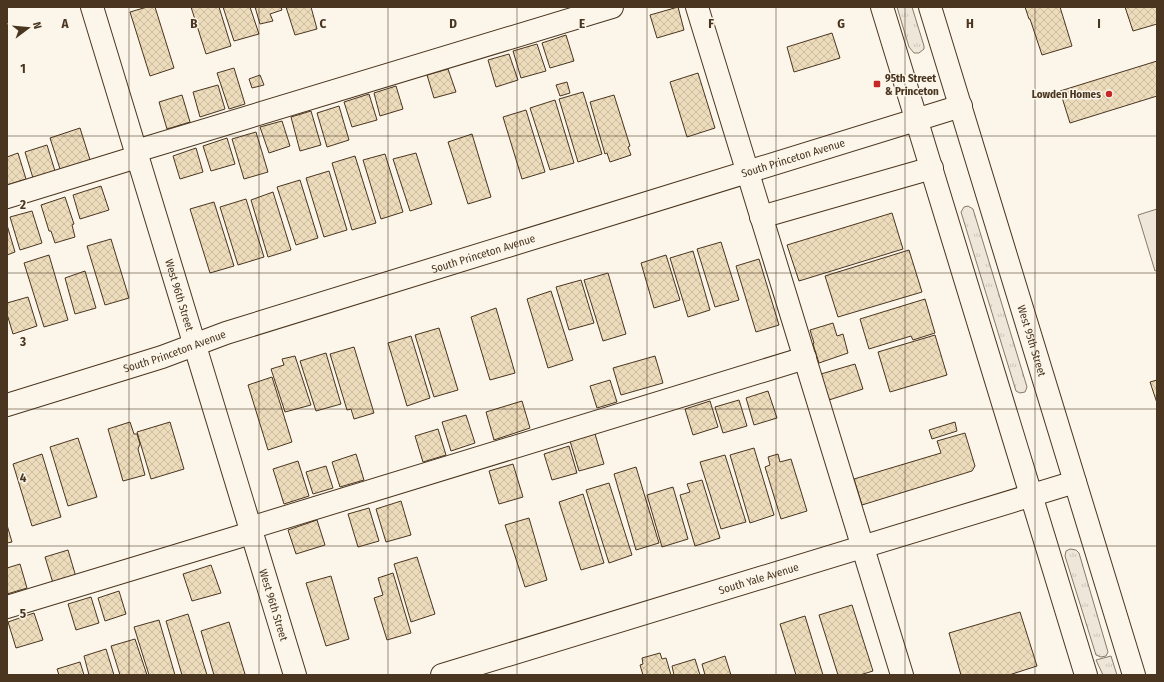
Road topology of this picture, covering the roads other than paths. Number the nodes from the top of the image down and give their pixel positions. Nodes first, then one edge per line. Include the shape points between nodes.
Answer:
1 (92, 7) edge
2 (612, 7) edge
3 (697, 7) edge
4 (882, 7) edge
5 (930, 7) edge
6 (961, 106) junction
7 (917, 120) junction
8 (136, 154) junction
9 (932, 168) junction
10 (747, 172) junction
11 (7, 197) edge
12 (761, 217) junction
13 (194, 345) junction
14 (805, 358) junction
15 (7, 405) edge
16 (1076, 482) junction
17 (1032, 495) junction
18 (251, 530) junction
19 (863, 547) junction
20 (7, 607) edge
21 (295, 675) edge
22 (442, 675) edge
23 (902, 675) edge
24 (1086, 675) edge
25 (1134, 675) edge

1 - 8 street, West 96th Street
2 - 8 street
3 - 10 street
4 - 7 street
5 - 6 street, West 95th Street
6 - 7 street, South Princeton Avenue
6 - 16 street, West 95th Street
7 - 9 street
7 - 10 street, South Princeton Avenue
8 - 11 street
8 - 13 street, West 96th Street
9 - 12 street
9 - 17 street
10 - 12 street
10 - 13 street, South Princeton Avenue via 226,332
12 - 14 street
13 - 15 street, South Princeton Avenue
13 - 18 street, West 96th Street
14 - 18 street
14 - 19 street
16 - 17 street, South Yale Avenue
16 - 25 street, West 95th Street
17 - 19 street, South Yale Avenue
17 - 24 street
18 - 20 street
18 - 21 street, West 96th Street
19 - 22 street, South Yale Avenue
19 - 23 street

